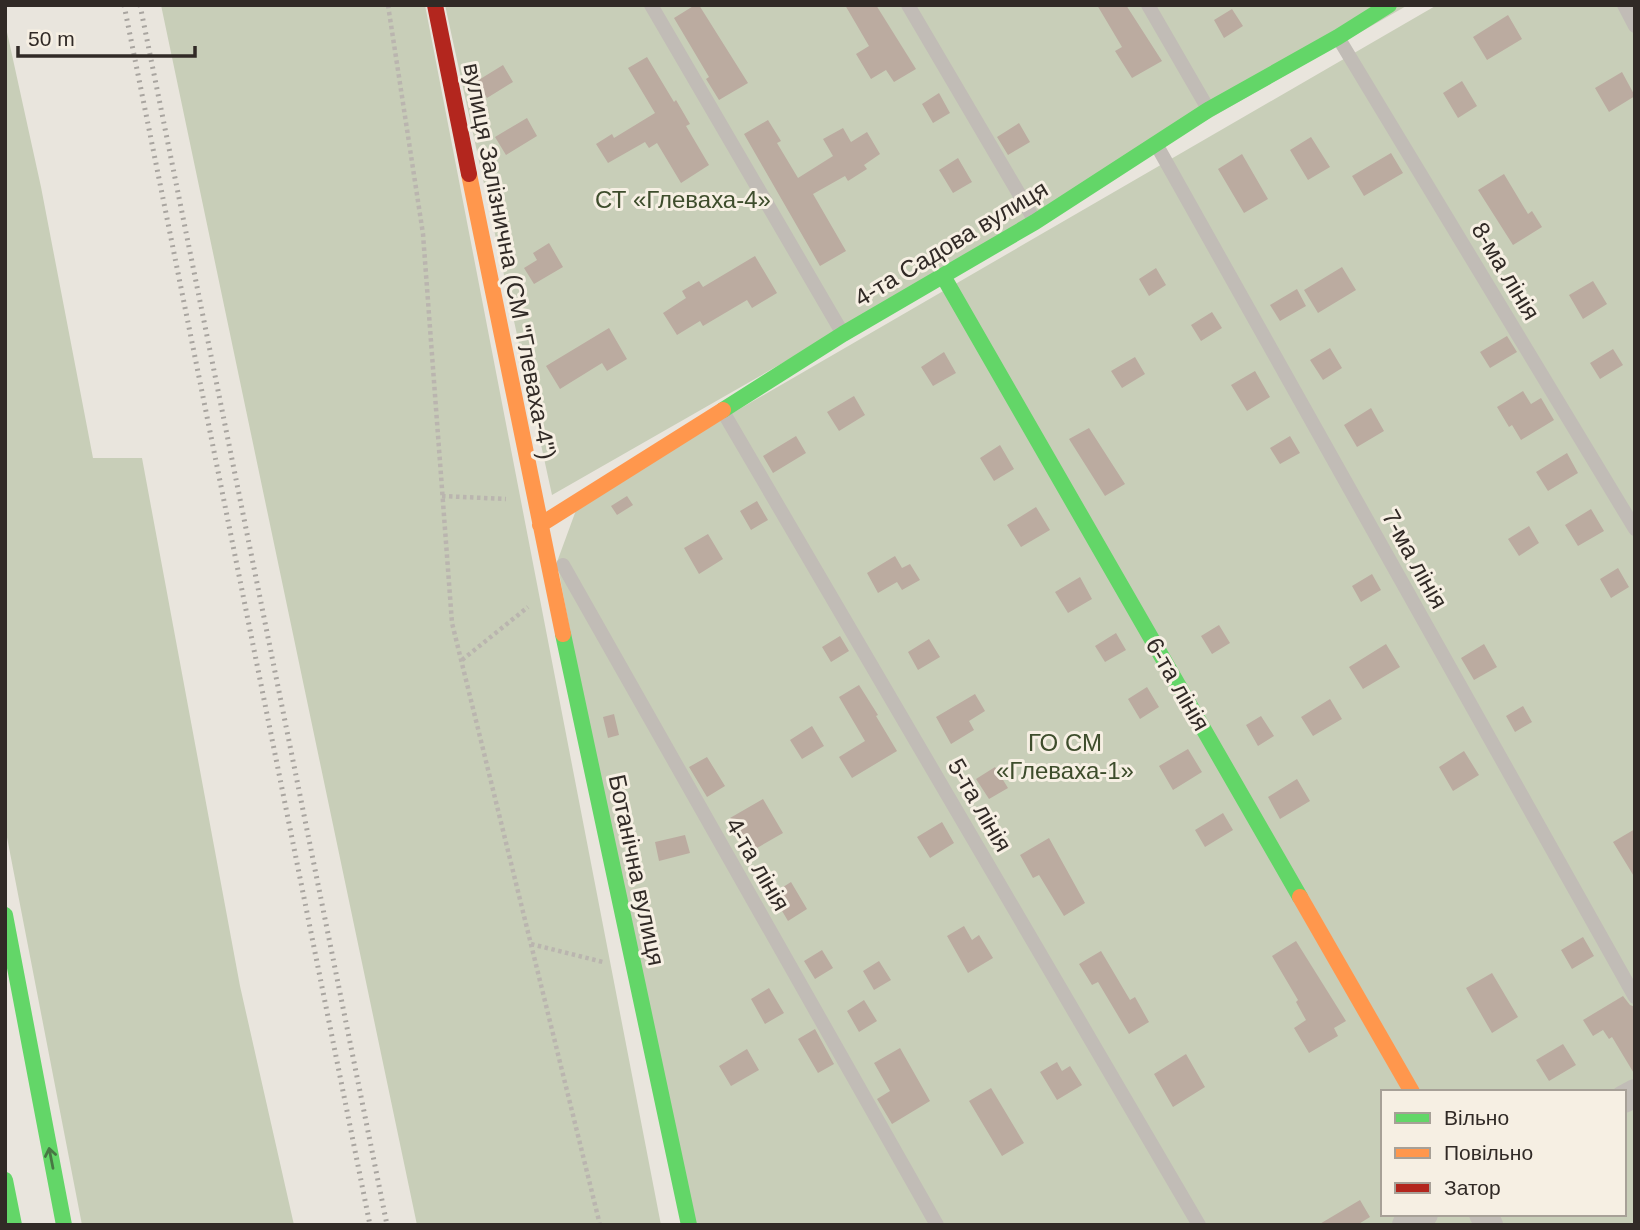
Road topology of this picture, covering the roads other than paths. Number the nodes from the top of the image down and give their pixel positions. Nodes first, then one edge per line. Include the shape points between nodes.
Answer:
1 (435, 5) edge
2 (651, 5) edge
3 (908, 5) edge
4 (1149, 5) edge
5 (1389, 5) edge
6 (1623, 5) edge
7 (1635, 26) edge
8 (1338, 37) junction
9 (1208, 110) junction
10 (1155, 143) junction
11 (1035, 222) junction
12 (943, 276) junction
13 (843, 334) junction
14 (722, 409) junction
15 (540, 525) junction
16 (1635, 529) edge
17 (5, 915) edge
18 (1635, 998) edge
19 (1411, 1090) edge
20 (5, 1180) edge
21 (14, 1225) edge
22 (64, 1225) edge
23 (689, 1225) edge
24 (937, 1225) edge
25 (1199, 1225) edge

1 - 15 main road, вулиця Залізнична (СМ "Глеваха-4")
2 - 13 lane
3 - 11 lane
4 - 9 lane
5 - 8 main road, 4-та Садова вулиця
6 - 7 lane
8 - 9 main road, 4-та Садова вулиця
8 - 16 lane, 8-ма лінія
9 - 10 main road, 4-та Садова вулиця
10 - 11 main road, 4-та Садова вулиця
10 - 18 lane, 7-ма лінія
11 - 12 main road, 4-та Садова вулиця
12 - 13 main road, 4-та Садова вулиця
12 - 19 main road, 6-та лінія
13 - 14 main road, 4-та Садова вулиця
14 - 15 main road, 4-та Садова вулиця
14 - 25 lane, 5-та лінія
15 - 23 main road, Ботанічна вулиця
15 - 24 lane, 4-та лінія
22 -> 17 main road
20 - 21 main road

